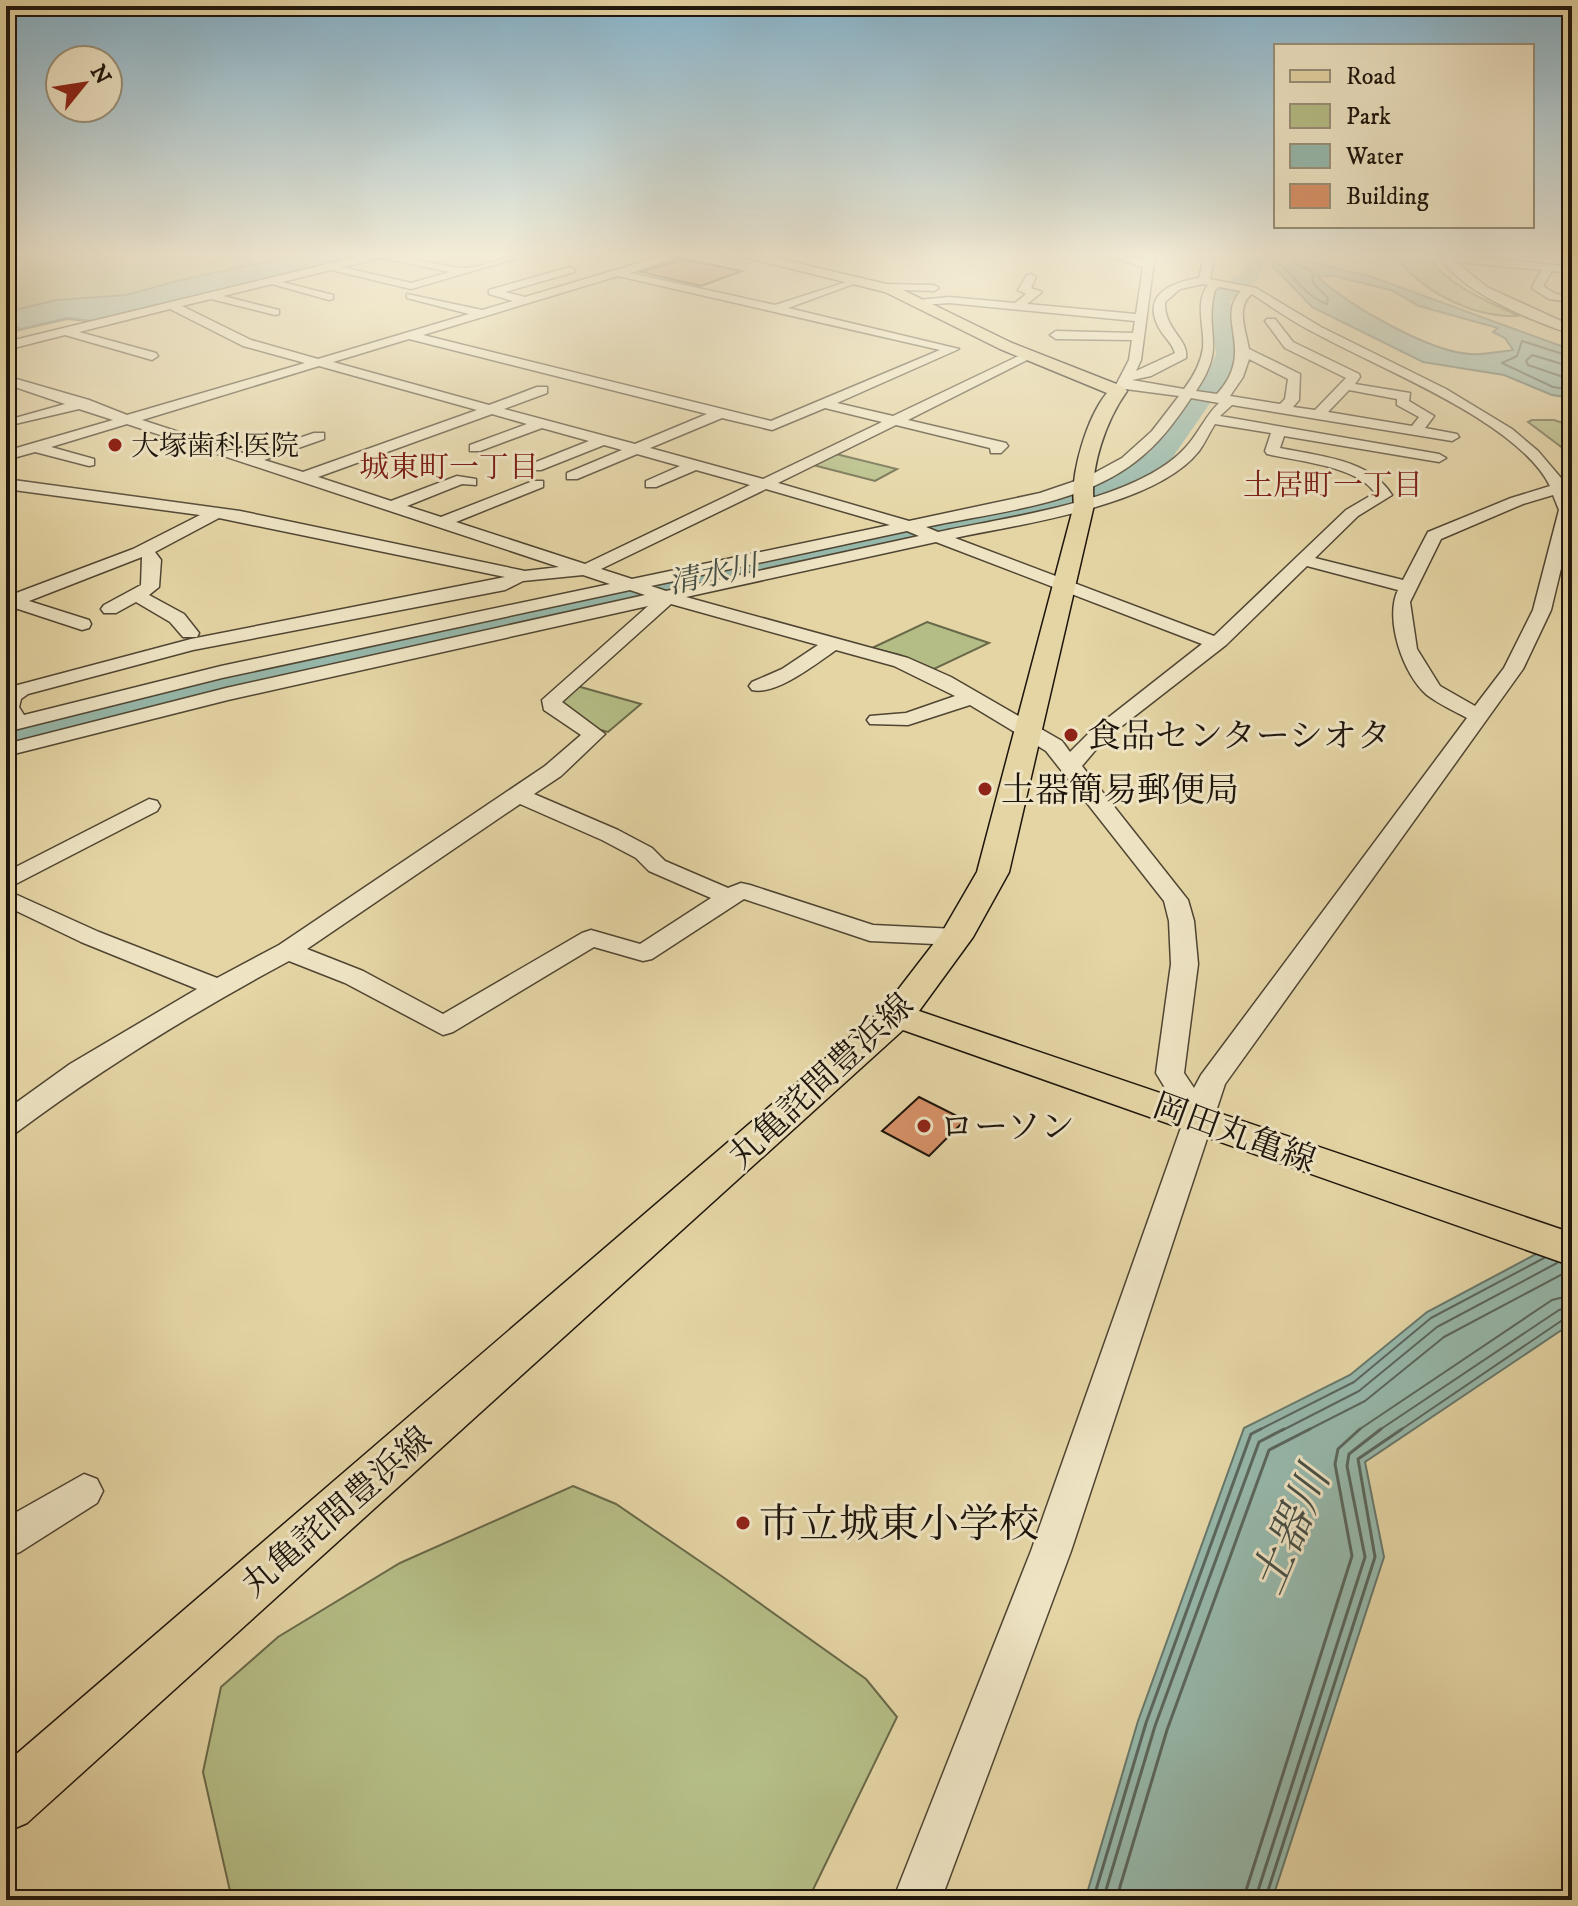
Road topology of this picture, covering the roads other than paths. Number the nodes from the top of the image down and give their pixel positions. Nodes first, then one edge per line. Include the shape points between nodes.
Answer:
1 (102, 342) edge
2 (245, 342) edge
3 (385, 342) edge
4 (435, 342) edge
5 (922, 342) edge
6 (998, 342) edge
7 (1137, 342) edge
8 (1179, 342) edge
9 (1207, 342) edge
10 (1241, 342) edge
11 (1287, 342) edge
12 (1341, 342) edge
13 (1242, 350) junction
14 (152, 356) dead end
15 (1029, 356) junction
16 (319, 362) junction
17 (1289, 373) junction
18 (6, 380) edge
19 (1346, 380) junction
20 (1124, 383) junction
21 (34, 389) junction
22 (542, 390) dead end
23 (1189, 393) junction
24 (6, 397) edge
25 (1225, 399) junction
26 (84, 403) junction
27 (824, 404) junction
28 (683, 405) junction
29 (491, 409) junction
30 (1283, 409) junction
31 (1417, 410) junction
32 (662, 414) dead end
33 (719, 414) junction
34 (1318, 415) junction
35 (132, 419) junction
36 (1211, 419) junction
37 (894, 420) junction
38 (1487, 420) junction
39 (20, 421) dead end
40 (542, 423) junction
41 (1377, 425) junction
42 (1279, 430) junction
43 (1415, 431) junction
44 (320, 436) dead end
45 (1452, 437) dead end
46 (603, 440) junction
47 (1362, 445) junction
48 (36, 447) junction
49 (475, 448) dead end
50 (637, 449) junction
51 (996, 450) dead end
52 (6, 456) edge
53 (1439, 458) dead end
54 (251, 459) junction
55 (89, 462) dead end
56 (694, 465) junction
57 (572, 476) dead end
58 (305, 477) junction
59 (471, 482) dead end
60 (762, 483) junction
61 (6, 484) edge
62 (651, 484) dead end
63 (1560, 488) junction
64 (1083, 498) junction
65 (393, 506) junction
66 (214, 514) junction
67 (443, 522) junction
68 (909, 525) junction
69 (940, 537) junction
70 (145, 550) junction
71 (1304, 560) junction
72 (588, 569) junction
73 (521, 575) junction
74 (626, 584) junction
75 (1065, 586) junction
76 (1408, 587) junction
77 (152, 588) junction
78 (668, 597) junction
79 (8, 601) edge
80 (110, 609) dead end
81 (82, 624) dead end
82 (177, 627) dead end
83 (834, 643) junction
84 (1216, 643) junction
85 (759, 686) dead end
86 (973, 697) junction
87 (1478, 716) junction
88 (877, 720) dead end
89 (12, 724) edge
90 (1030, 730) junction
91 (6, 750) edge
92 (1070, 766) junction
93 (516, 794) junction
94 (149, 806) dead end
95 (6, 882) edge
96 (6, 897) edge
97 (729, 897) junction
98 (956, 937) junction
99 (288, 951) junction
100 (218, 988) junction
101 (897, 1016) junction
102 (1198, 1118) junction
103 (6, 1125) edge
104 (1572, 1250) edge
105 (84, 1491) dead end
106 (6, 1539) edge
107 (6, 1802) edge
108 (917, 1900) edge

1 - 14 street
2 - 16 street
3 - 16 street
4 - 28 street
5 - 27 street via 953,349
6 - 15 main road
7 - 20 street
8 - 20 street via 1182,355
9 - 23 street via 1208,354
10 - 13 street
11 - 19 street
12 - 38 street
13 - 17 street
13 - 25 street
15 - 20 main road
15 - 37 street
16 - 29 street
16 - 35 street
17 - 19 street
17 - 30 street via 1296,388
18 - 21 street
19 - 31 street via 1405,396 1402,402
19 - 34 street
20 - 23 street
20 - 64 main road, 丸亀詫間豊浜線 via 1106,406
21 - 24 street
21 - 26 street
22 - 29 street
23 - 25 street
23 - 64 street via 1144,451
25 - 30 street
25 - 36 street
26 - 35 street
26 - 39 street
27 - 33 street via 772,426
27 - 37 street
28 - 32 street
28 - 33 street
29 - 40 street
29 - 58 street
30 - 34 street
31 - 38 street
31 - 43 street via 1427,416
33 - 50 street
34 - 41 street
35 - 48 street
35 - 54 street
36 - 42 street
36 - 64 street via 1192,450 1159,475 1144,484
37 - 51 street via 1001,446
37 - 60 street
38 - 63 street via 1533,454
40 - 46 street
40 - 49 street
41 - 43 street
41 - 47 street
42 - 47 street
42 - 71 street via 1272,451 1353,470 1376,481 1384,495 1352,513
43 - 45 street
44 - 54 street
46 - 50 street
46 - 67 street
47 - 53 street
48 - 52 street
48 - 55 street
50 - 56 street
50 - 57 street
54 - 58 street
56 - 60 street
56 - 62 street
58 - 65 street
59 - 65 street via 462,479
60 - 68 street
60 - 72 street
61 - 66 street
63 - 76 street via 1434,536
63 - 87 street via 1567,510 1542,610 1513,669
64 - 68 street via 1044,497
64 - 69 street
64 - 75 main road, 丸亀詫間豊浜線
65 - 67 street
66 - 70 street
66 - 73 street
67 - 72 street
68 - 69 street
68 - 74 street
69 - 75 street
69 - 78 street
70 - 77 street via 152,560
70 - 79 street
71 - 76 street
71 - 84 street
72 - 73 street
72 - 74 street
73 - 89 street via 505,585 188,646 21,690 9,707
74 - 78 street
74 - 89 street via 221,672
75 - 84 street
75 - 90 main road, 丸亀詫間豊浜線
76 - 87 street via 1401,602 1407,649 1433,690
77 - 80 street
77 - 82 street
78 - 83 street
78 - 91 street via 254,688
78 - 93 street via 552,700 558,714 594,734 553,771
79 - 81 street
83 - 85 street
83 - 86 street via 921,669
84 - 92 street via 1097,736
86 - 88 street via 912,726
86 - 90 street
87 - 102 street via 1211,1082
90 - 92 street via 1054,746
90 - 98 main road, 丸亀詫間豊浜線 via 993,872
92 - 102 street via 1176,900 1183,918 1185,971 1170,1073
93 - 97 street via 610,835 657,866
93 - 99 street
94 - 95 street via 96,826
96 - 100 street
97 - 98 street via 741,890 870,933
97 - 99 street via 643,953 591,938 443,1026 354,977
98 - 101 main road, 丸亀詫間豊浜線
99 - 100 street
100 - 103 street via 80,1071
101 - 102 main road, 岡田丸亀線
101 - 107 main road, 丸亀詫間豊浜線
102 - 104 main road, 岡田丸亀線
102 - 108 street via 1051,1551
105 - 106 street

